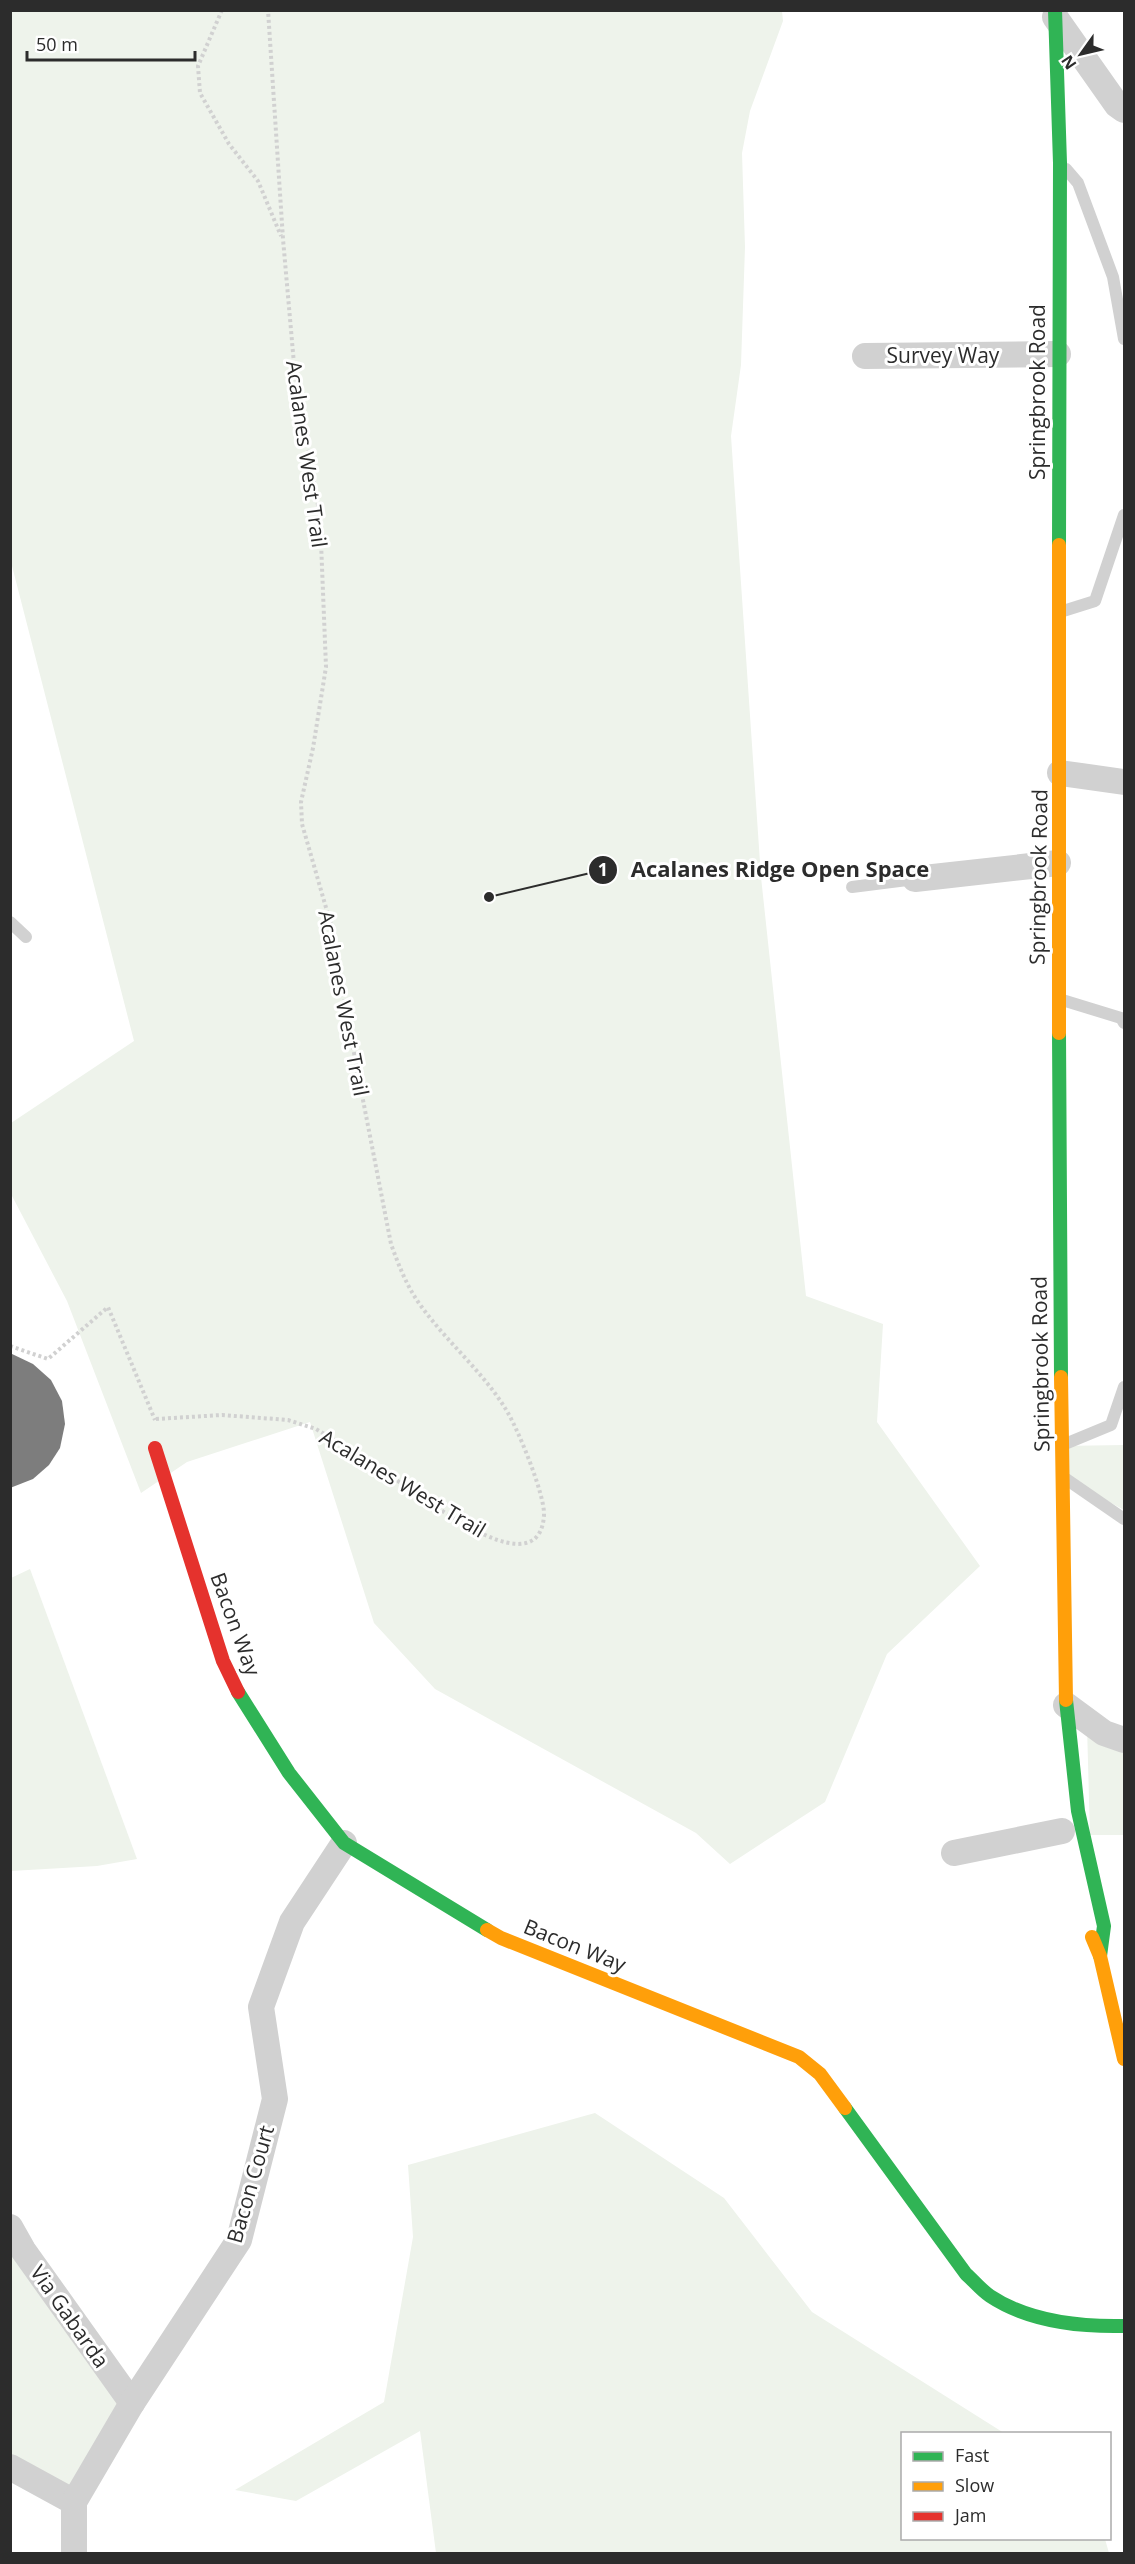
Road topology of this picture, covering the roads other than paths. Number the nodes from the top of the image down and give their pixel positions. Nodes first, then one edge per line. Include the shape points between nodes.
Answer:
1 (1055, 14) edge
2 (1125, 110) edge
3 (1060, 163) junction
4 (1125, 339) edge
5 (1058, 354) junction
6 (865, 356) dead end
7 (1125, 515) edge
8 (1059, 612) junction
9 (1060, 773) junction
10 (1125, 782) edge
11 (1058, 863) junction
12 (915, 879) joint
13 (852, 887) dead end
14 (10, 922) edge
15 (26, 938) dead end
16 (1058, 999) junction
17 (1125, 1023) edge
18 (1125, 1387) edge
19 (1061, 1446) junction
20 (155, 1448) dead end
21 (1062, 1476) junction
22 (1125, 1519) edge
23 (1066, 1705) junction
24 (1125, 1740) edge
25 (1069, 1745) junction
26 (1061, 1786) dead end
27 (1063, 1831) dead end
28 (344, 1843) junction
29 (954, 1853) dead end
30 (1089, 1926) dead end
31 (1100, 1956) junction
32 (1125, 2059) edge
33 (10, 2227) edge
34 (1125, 2326) edge
35 (132, 2403) junction
36 (10, 2467) edge
37 (74, 2502) junction
38 (74, 2553) edge

1 - 2 street via 1116,105
1 - 3 street, Springbrook Road
3 - 4 lane via 1078,183 1113,278
3 - 5 street, Springbrook Road
5 - 6 street, Survey Way
5 - 8 street, Springbrook Road
7 - 8 lane via 1095,600
8 - 9 street, Springbrook Road
9 - 10 street
9 - 11 street, Springbrook Road
11 - 12 street
11 - 16 street, Springbrook Road
12 - 13 lane
14 - 15 lane
16 - 17 lane via 1121,1018
16 - 19 street, Springbrook Road
18 - 19 lane via 1111,1425
19 - 21 street, Springbrook Road
20 - 28 street, Bacon Way via 223,1661 244,1704 289,1773
21 - 22 lane
21 - 23 street, Springbrook Road
23 - 24 street via 1104,1733
23 - 25 street, Springbrook Road
25 - 26 street, Springbrook Road
25 - 31 street, Springbrook Road via 1078,1810 1104,1926
27 - 29 street
28 - 34 street, Bacon Way via 501,1938 799,2057 820,2074 966,2274 990,2295 1065,2325
28 - 35 street, Bacon Court via 292,1922 261,2007 275,2099 238,2240
30 - 31 street, Springbrook Road
31 - 32 street, Springbrook Road
33 - 35 street, Via Gabarda
35 - 37 street, Bacon Court
36 - 37 street
37 - 38 street

